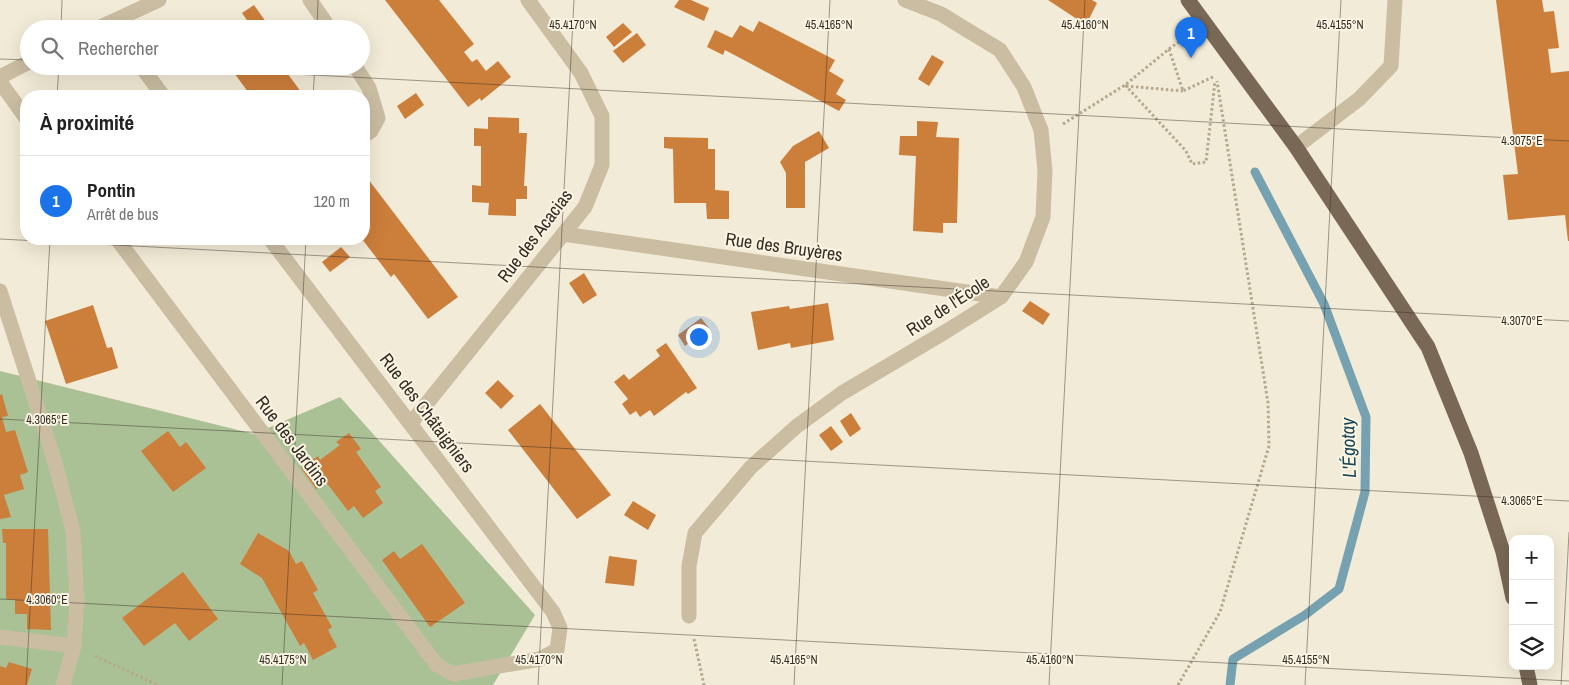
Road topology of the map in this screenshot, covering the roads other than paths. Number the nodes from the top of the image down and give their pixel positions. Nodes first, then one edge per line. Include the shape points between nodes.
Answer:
1 (159, 0) edge
2 (310, 0) edge
3 (528, 0) edge
4 (905, 0) edge
5 (1188, 0) edge
6 (1395, 0) edge
7 (120, 20) edge
8 (324, 20) edge
9 (20, 67) edge
10 (147, 75) edge
11 (361, 75) edge
12 (0, 77) edge
13 (0, 82) edge
14 (158, 90) edge
15 (370, 90) edge
16 (370, 91) edge
17 (20, 110) edge
18 (370, 131) edge
19 (1296, 147) junction
20 (563, 234) junction
21 (122, 245) edge
22 (275, 245) edge
23 (0, 291) edge
24 (1001, 297) junction
25 (411, 423) junction
26 (1509, 580) edge
27 (689, 616) road end
28 (0, 637) edge
29 (74, 646) junction
30 (437, 665) joint
31 (1527, 670) edge
32 (63, 685) edge
33 (1530, 685) edge

1 - 7 street
2 - 8 street
3 - 20 street, Rue des Acacias via 581,74 602,116 602,165 585,207
4 - 24 street, Rue de l'École via 941,14 1000,50 1024,87 1041,130 1045,170 1043,217 1026,262
5 - 19 main road
6 - 19 street via 1391,66 1359,99
9 - 12 street
10 - 14 street
11 - 15 street
13 - 17 street
16 - 18 street via 378,118
19 - 26 main road via 1428,347 1471,453 1504,552
20 - 24 street, Rue des Bruyères
20 - 25 street, Rue des Acacias
21 - 30 street, Rue des Jardins
22 - 25 street, Rue des Châtaigniers
23 - 29 street via 54,459 73,531 77,601
24 - 27 street, Rue de l'École via 842,393 796,426 751,467 695,533 690,566
25 - 30 street, Rue des Châtaigniers via 552,612 560,628 557,650 540,658 453,674
28 - 29 street
29 - 32 street
31 - 33 main road

